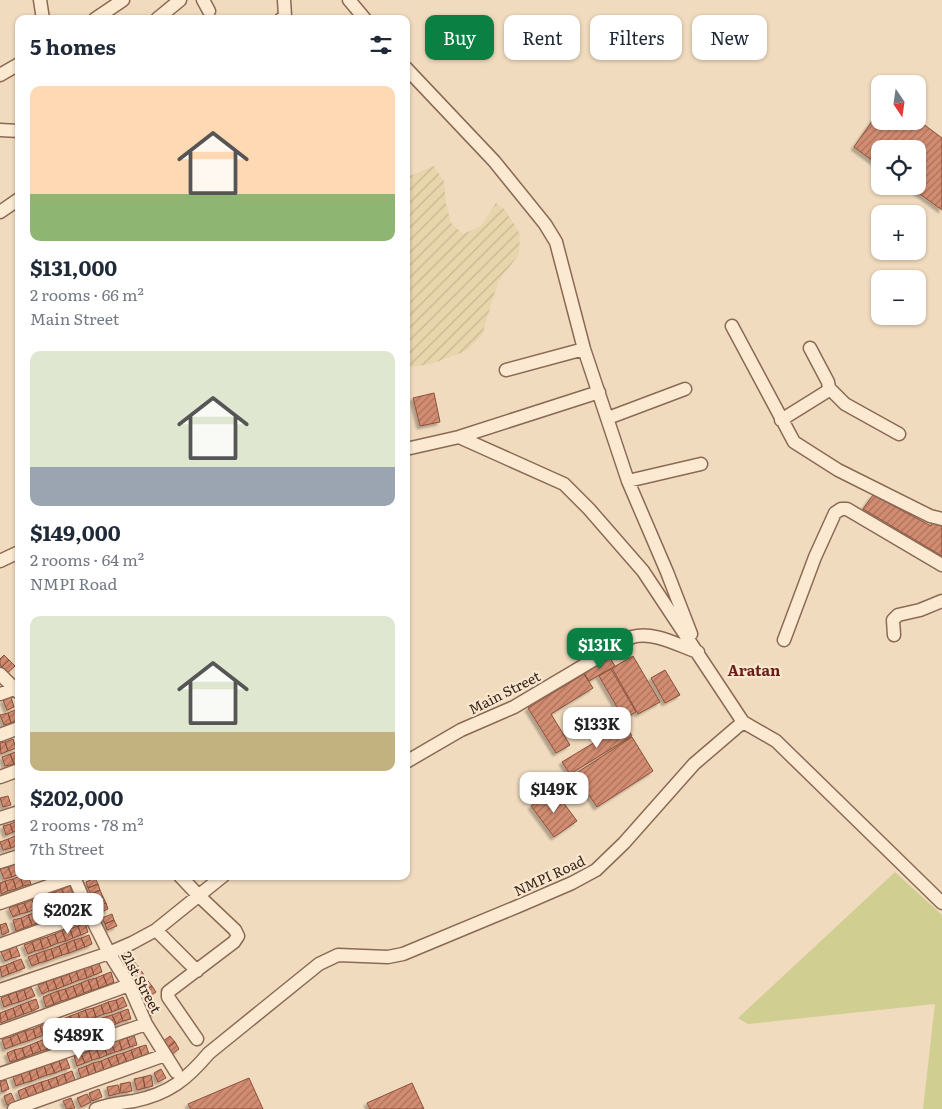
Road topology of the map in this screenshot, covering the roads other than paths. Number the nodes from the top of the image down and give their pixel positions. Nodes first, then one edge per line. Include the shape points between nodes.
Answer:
1 (40, 0) edge
2 (124, 0) edge
3 (180, 0) edge
4 (284, 0) edge
5 (349, 0) edge
6 (107, 6) edge
7 (42, 15) edge
8 (162, 15) edge
9 (285, 15) edge
10 (362, 15) edge
11 (15, 66) edge
12 (410, 72) edge
13 (0, 75) edge
14 (0, 130) edge
15 (15, 131) edge
16 (15, 202) edge
17 (0, 212) edge
18 (732, 326) dead end
19 (810, 348) dead end
20 (584, 349) junction
21 (506, 370) dead end
22 (829, 388) junction
23 (685, 389) dead end
24 (599, 392) junction
25 (608, 418) junction
26 (781, 420) junction
27 (899, 434) dead end
28 (459, 437) junction
29 (410, 448) edge
30 (701, 464) dead end
31 (628, 481) junction
32 (942, 518) edge
33 (15, 554) edge
34 (0, 561) edge
35 (942, 565) edge
36 (942, 601) edge
37 (894, 635) dead end
38 (784, 640) dead end
39 (698, 652) junction
40 (0, 674) edge
41 (15, 690) edge
42 (15, 691) edge
43 (0, 694) edge
44 (743, 722) junction
45 (15, 729) edge
46 (0, 735) edge
47 (410, 760) edge
48 (15, 771) edge
49 (0, 777) edge
50 (15, 813) edge
51 (0, 818) edge
52 (15, 857) edge
53 (0, 862) edge
54 (63, 880) edge
55 (76, 880) edge
56 (184, 880) edge
57 (218, 880) edge
58 (198, 895) junction
59 (0, 903) edge
60 (942, 904) edge
61 (89, 913) junction
62 (156, 930) junction
63 (0, 945) edge
64 (109, 953) junction
65 (198, 970) junction
66 (129, 986) junction
67 (0, 990) edge
68 (146, 1024) junction
69 (0, 1032) edge
70 (197, 1039) dead end
71 (165, 1055) junction
72 (176, 1072) dead end
73 (0, 1074) edge
74 (14, 1109) edge
75 (96, 1109) edge

1 - 7 street
2 - 6 street
3 - 8 street
4 - 9 street
5 - 10 street
11 - 13 street
12 - 20 street via 494,161 545,224 560,252
14 - 15 street
16 - 17 street
18 - 26 street
19 - 22 street
20 - 21 street
20 - 24 street
22 - 26 street
22 - 27 street via 845,404
23 - 25 street
24 - 25 street
24 - 28 street
25 - 31 street
26 - 32 street via 794,442 838,470 930,516
28 - 29 street
28 - 39 street via 564,484 643,571
30 - 31 street
31 - 39 street
33 - 34 street
35 - 38 street via 847,509 841,509 835,513 815,557
36 - 37 street via 898,615 893,620
39 - 44 street
39 - 47 street, Main Street via 650,635 632,637 514,707 461,730
40 - 41 street
42 - 43 street
44 - 60 street via 776,741
44 - 75 street, NMPI Road via 694,764 614,855 584,877 403,954 338,955 329,959 209,1053 172,1088 158,1095
45 - 46 street
48 - 49 street
50 - 51 street
52 - 53 street
54 - 59 street
55 - 61 street, 21st Street
56 - 58 street
57 - 58 street
58 - 62 street
58 - 65 street via 238,936
61 - 63 street
61 - 64 street, 21st Street
62 - 64 street
62 - 65 street
64 - 66 street, 21st Street
64 - 67 street
65 - 70 street via 168,994
66 - 68 street, 21st Street
66 - 69 street
68 - 71 street, 21st Street
68 - 73 street
71 - 72 street, 21st Street
71 - 74 street

